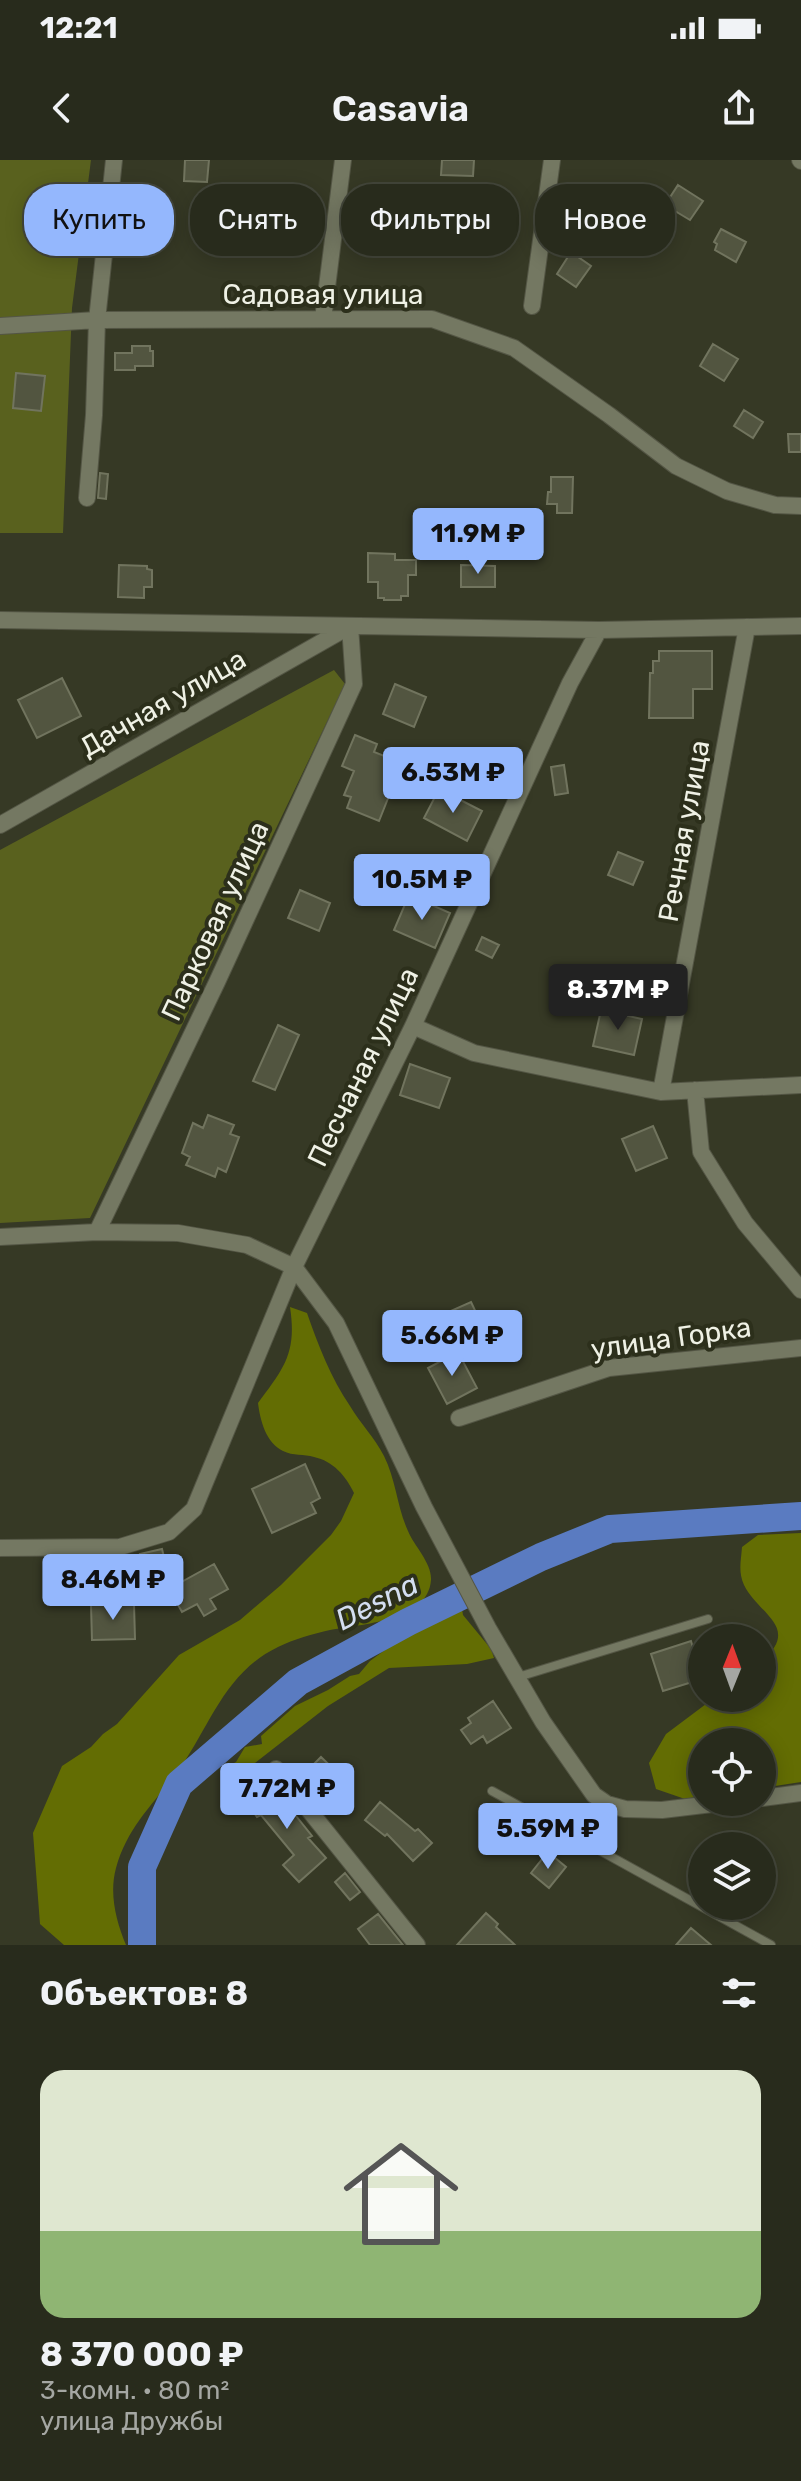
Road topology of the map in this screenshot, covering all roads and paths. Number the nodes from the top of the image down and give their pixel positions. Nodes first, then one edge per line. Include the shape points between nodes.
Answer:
1 (114, 160) edge
2 (343, 160) edge
3 (552, 160) edge
4 (532, 306) dead end
5 (323, 319) junction
6 (89, 321) junction
7 (0, 326) edge
8 (87, 498) dead end
9 (801, 506) edge
10 (0, 620) edge
11 (350, 626) junction
12 (801, 626) edge
13 (747, 627) junction
14 (599, 630) junction
15 (0, 825) edge
16 (413, 1026) junction
17 (801, 1085) edge
18 (695, 1090) junction
19 (661, 1092) junction
20 (97, 1232) junction
21 (0, 1237) edge
22 (294, 1267) junction
23 (801, 1290) edge
24 (801, 1348) edge
25 (459, 1418) dead end
26 (0, 1548) edge
27 (708, 1619) dead end
28 (518, 1677) junction
29 (276, 1769) dead end
30 (492, 1791) dead end
31 (801, 1793) edge
32 (776, 1796) edge
33 (607, 1804) junction
34 (688, 1807) edge
35 (585, 1844) junction
36 (417, 1945) edge
37 (771, 1945) edge

1 - 6 street
2 - 5 street
3 - 4 street
5 - 6 street, Садовая улица
5 - 9 street, Садовая улица via 432,319 514,348 676,466 727,491 775,505
6 - 7 street, Садовая улица
6 - 8 street via 94,415
10 - 11 street
11 - 14 street
11 - 15 street, Дачная улица
11 - 20 street, Парковая улица via 354,684
12 - 13 street
13 - 14 street
13 - 19 street, Речная улица
14 - 16 street, Песчаная улица
16 - 19 street via 474,1053
16 - 22 street, Песчаная улица
17 - 18 street
18 - 19 street
18 - 23 street via 701,1152 745,1223
20 - 21 street
20 - 22 street via 206,1237 247,1245
22 - 26 street, Песчаная улица via 194,1509 169,1532 120,1547
22 - 28 street via 336,1323 448,1554
24 - 25 street, улица Горка via 609,1368
27 - 28 lane
28 - 33 street via 594,1795
29 - 36 street
30 - 35 lane
31 - 32 street
33 - 34 street via 625,1809
33 - 35 lane
35 - 37 lane

